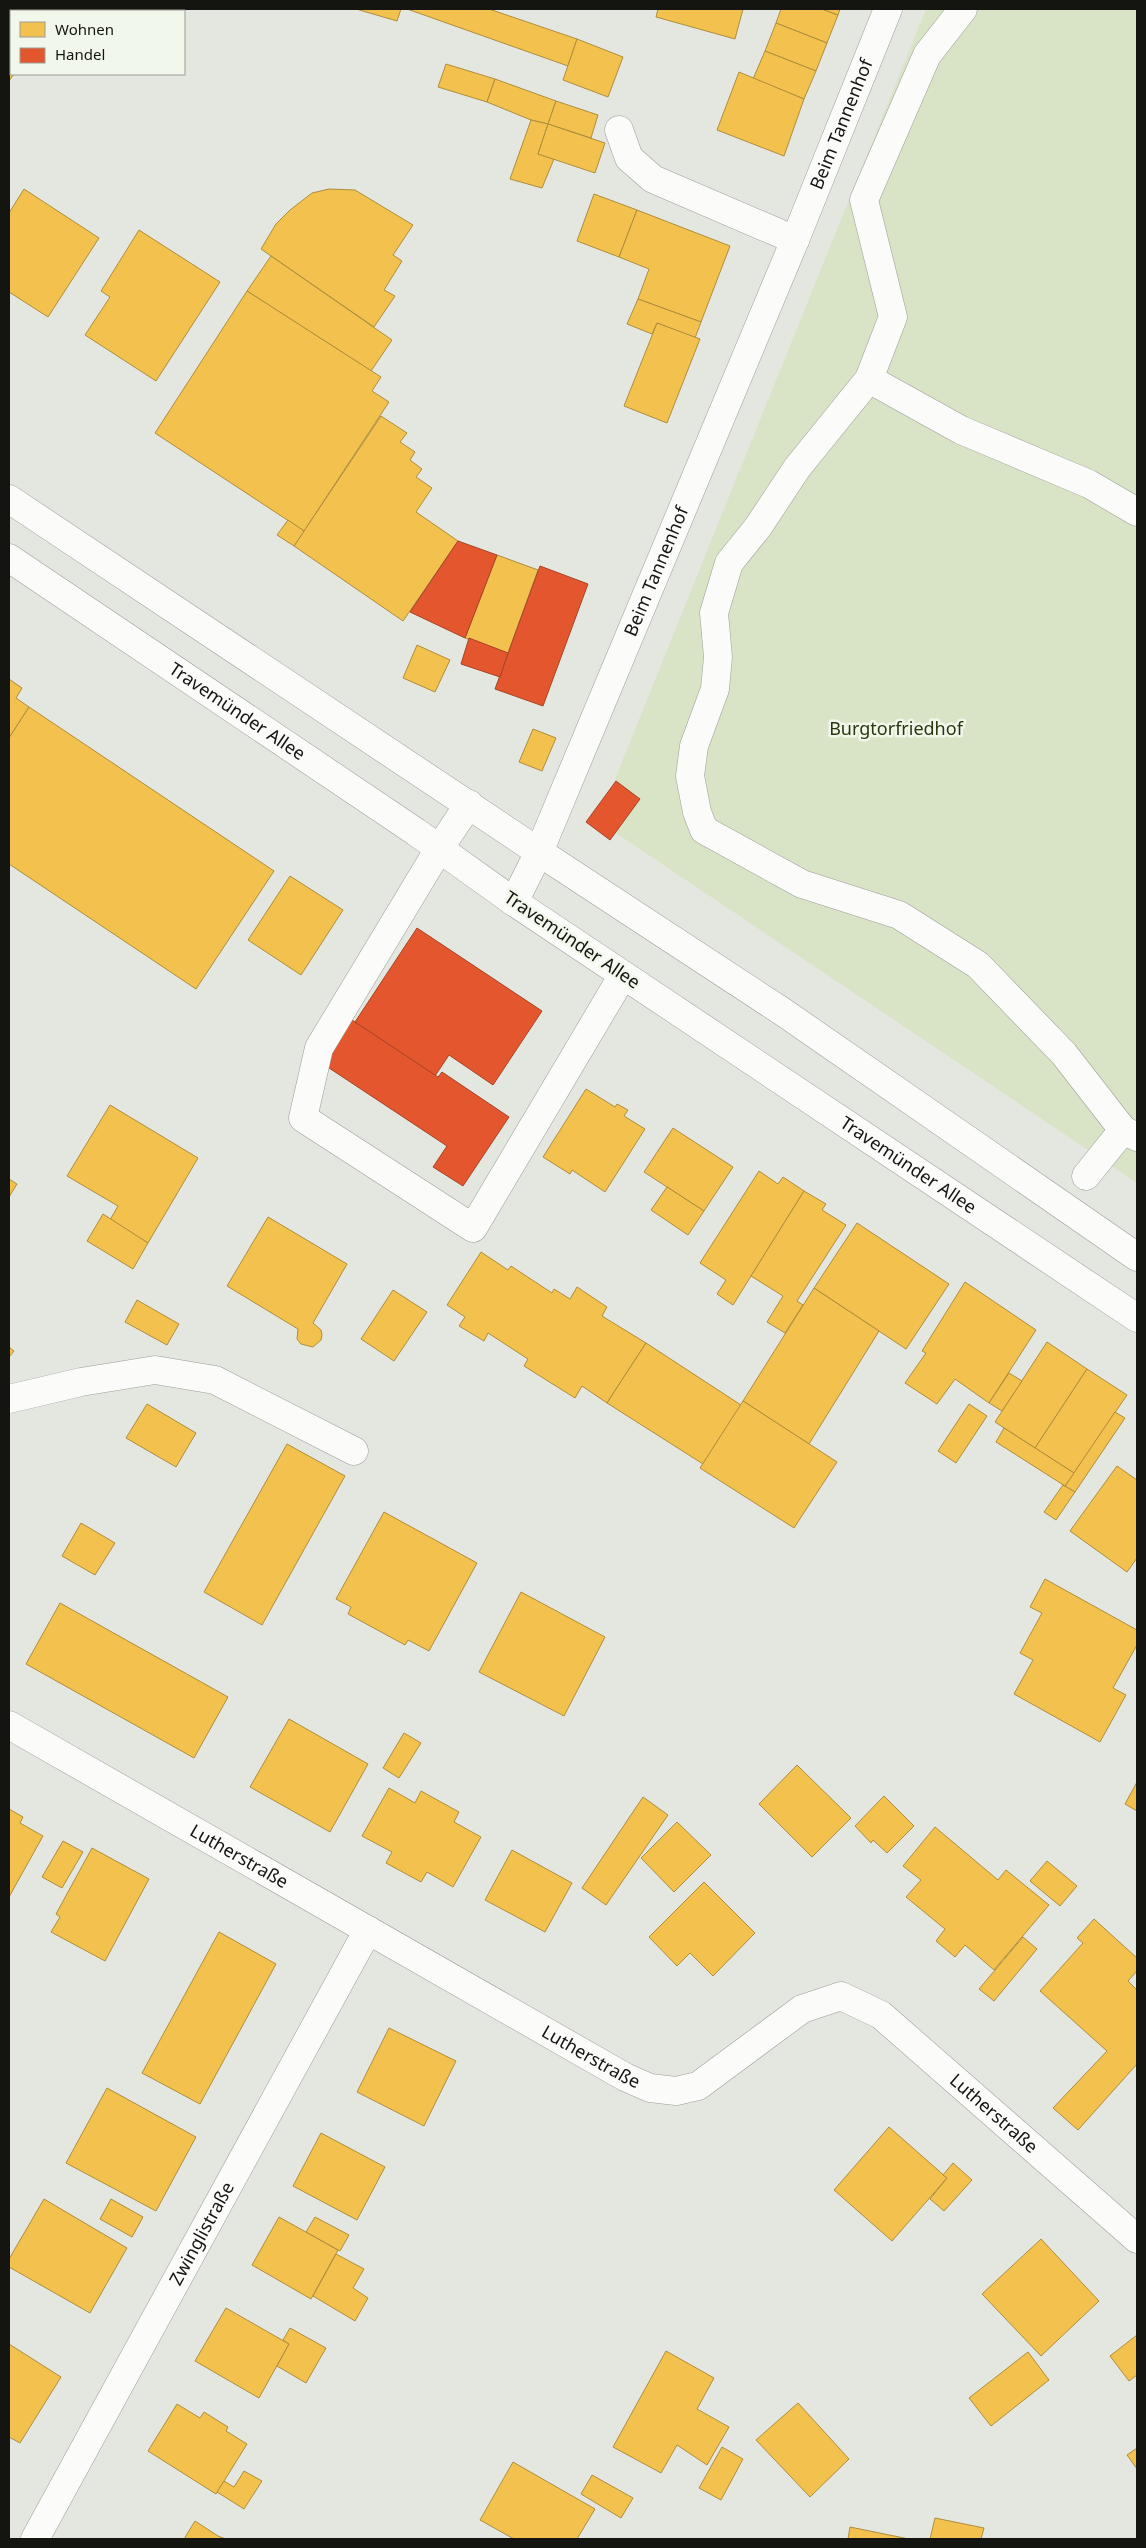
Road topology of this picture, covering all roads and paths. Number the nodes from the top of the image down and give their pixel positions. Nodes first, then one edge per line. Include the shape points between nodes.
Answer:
1 (888, 9) edge
2 (963, 9) edge
3 (619, 130) dead end
4 (796, 240) junction
5 (870, 379) junction
6 (9, 499) edge
7 (1137, 512) edge
8 (9, 558) edge
9 (469, 804) junction
10 (439, 849) junction
11 (539, 852) junction
12 (514, 902) junction
13 (623, 975) junction
14 (1130, 1133) edge
15 (1086, 1176) dead end
16 (1137, 1257) edge
17 (1137, 1318) edge
18 (9, 1399) edge
19 (354, 1451) dead end
20 (9, 1725) edge
21 (368, 1930) junction
22 (1137, 2239) edge
23 (35, 2539) edge

1 - 4 main road, Beim Tannenhof
2 - 5 main road via 927,55 864,200 893,318
3 - 4 main road via 629,158 653,179
4 - 11 main road, Beim Tannenhof
5 - 7 main road via 961,430 1089,484
5 - 14 main road via 797,468 758,527 729,563 714,613 718,657 715,689 694,746 690,776 697,812 704,830 802,884 898,915 978,965 1064,1054
6 - 9 main road
8 - 10 main road, Travemünder Allee
9 - 10 main road
9 - 11 main road
10 - 12 main road, Travemünder Allee
10 - 13 main road via 319,1048 303,1118 473,1228
11 - 12 main road, Beim Tannenhof
11 - 16 main road via 775,1007
12 - 13 main road, Travemünder Allee
13 - 17 main road, Travemünder Allee
14 - 15 main road
18 - 19 main road via 81,1382 154,1370 215,1380
20 - 21 main road, Lutherstraße
21 - 22 main road, Lutherstraße via 626,2078 650,2088 676,2091 698,2086 802,2008 840,1996 882,2015
21 - 23 main road, Zwinglistraße

